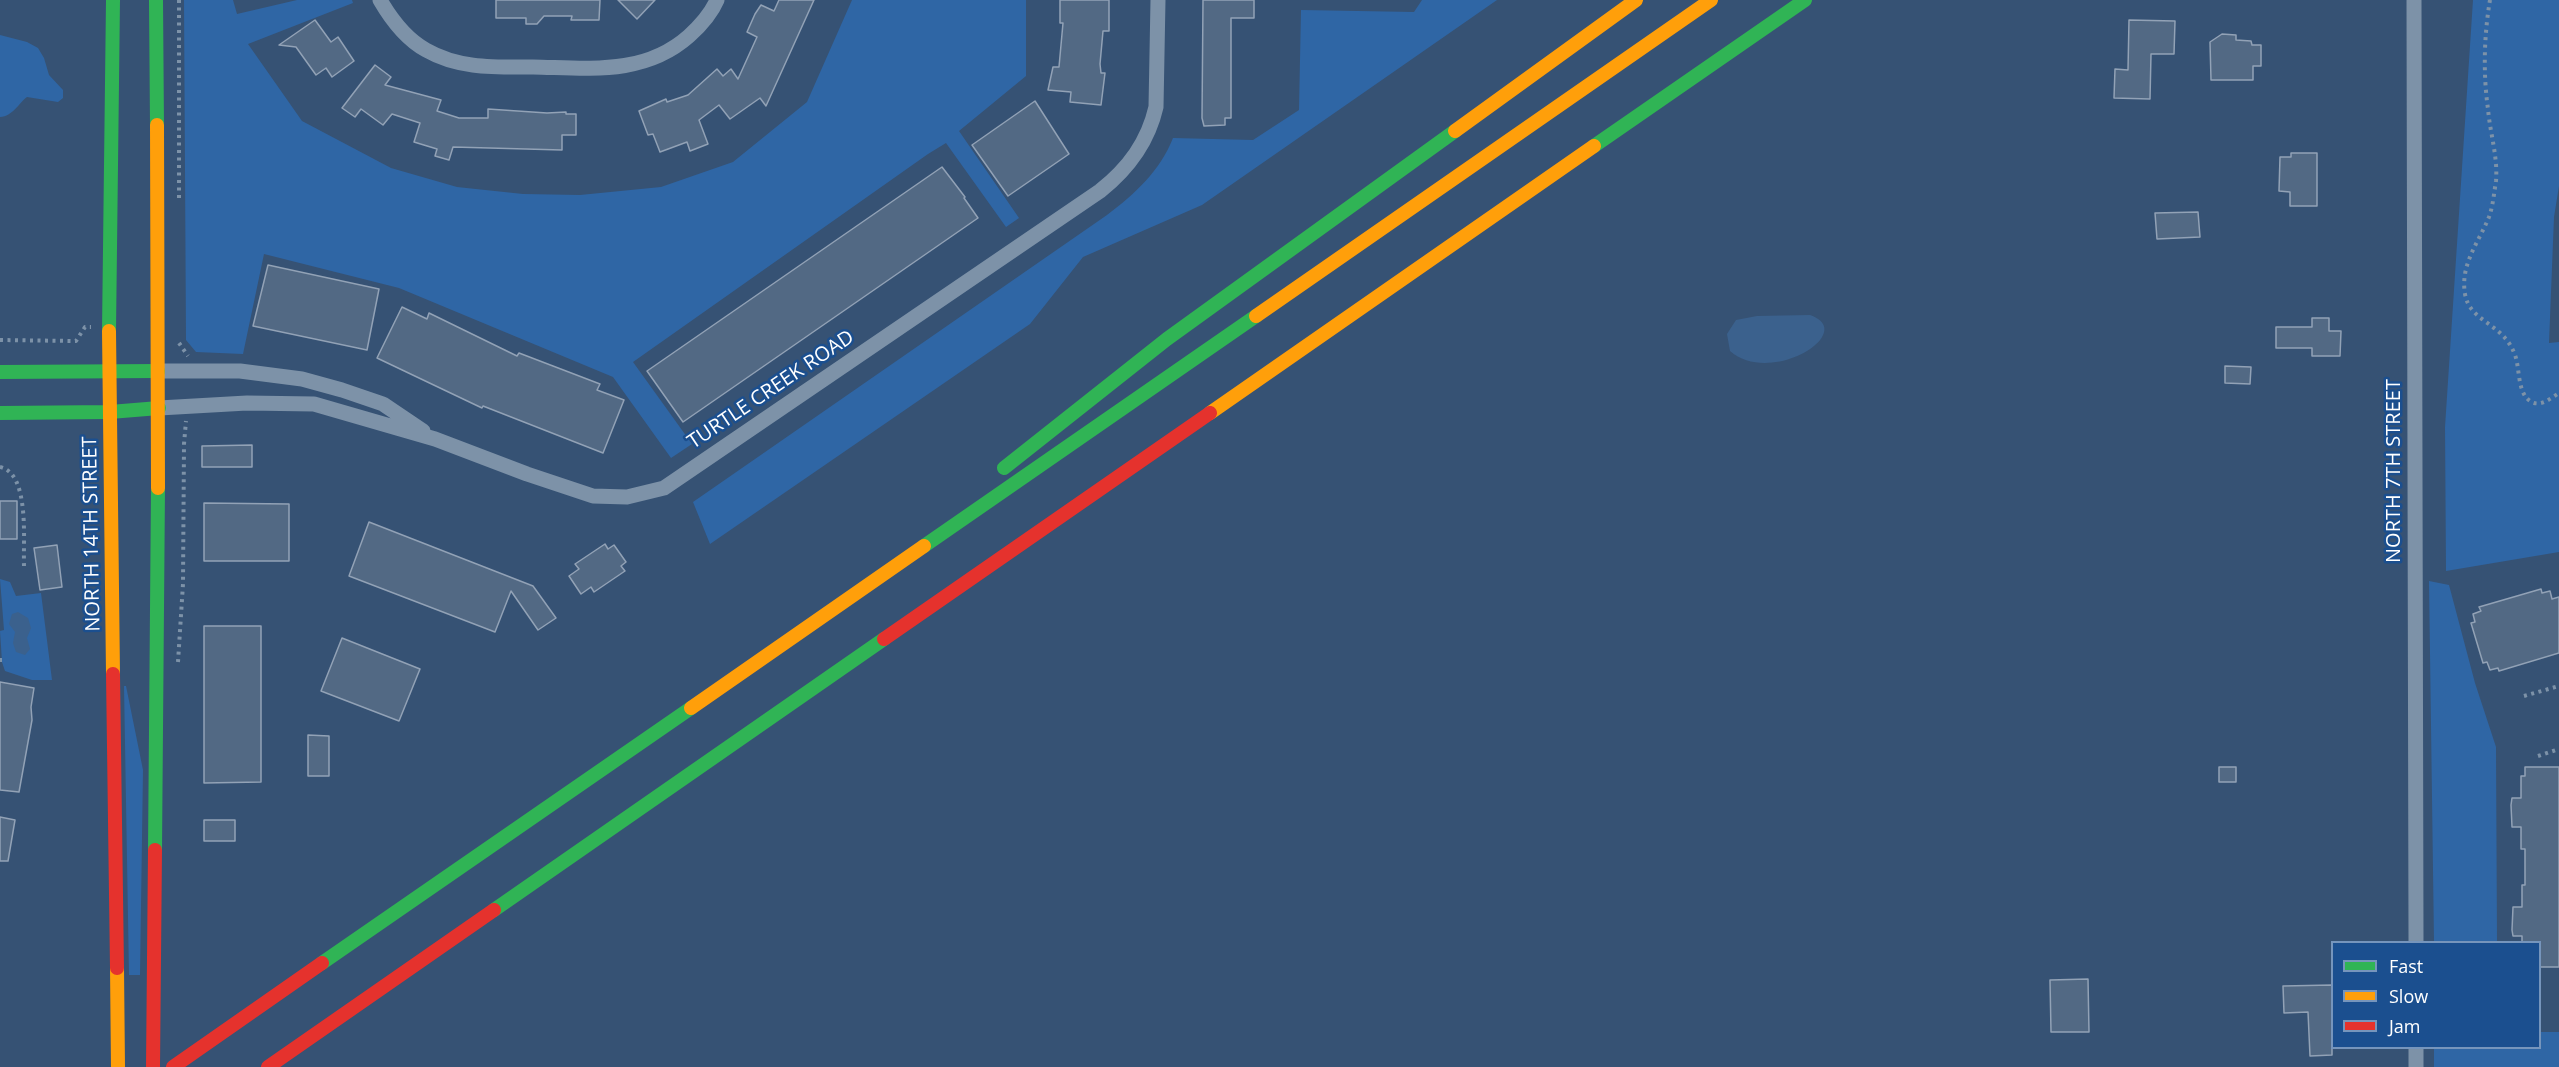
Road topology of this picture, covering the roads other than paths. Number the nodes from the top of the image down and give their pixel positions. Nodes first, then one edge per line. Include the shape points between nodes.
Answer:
1 (113, 0) edge
2 (156, 0) edge
3 (380, 0) edge
4 (717, 0) edge
5 (1158, 0) edge
6 (1636, 0) edge
7 (1711, 0) edge
8 (1805, 0) edge
9 (1815, 0) edge
10 (2414, 0) edge
11 (1732, 51) junction
12 (109, 371) junction
13 (158, 371) junction
14 (0, 372) edge
15 (159, 408) junction
16 (110, 412) junction
17 (0, 413) edge
18 (435, 439) junction
19 (991, 479) dead end
20 (953, 508) dead end
21 (777, 648) junction
22 (2416, 941) edge
23 (2416, 1049) edge
24 (118, 1067) edge
25 (153, 1067) edge
26 (173, 1067) edge
27 (268, 1067) edge
28 (2416, 1067) edge

1 - 12 main road, NORTH 14TH STREET
2 - 13 main road
3 - 4 street via 405,35 448,60 474,66 614,69 651,60 670,50 700,26
5 - 18 street, TURTLE CREEK ROAD via 1158,92 1152,124 1125,169 1100,191 664,488 627,497 593,496
6 - 19 main road via 1167,339
7 - 21 main road
8 - 11 main road
9 - 11 main road
10 - 22 street, NORTH 7TH STREET
11 - 27 main road
12 - 13 main road
12 - 14 main road
12 - 16 main road, NORTH 14TH STREET
13 - 15 main road
13 - 18 street, TURTLE CREEK ROAD via 248,372 302,379 384,404
15 - 16 main road
15 - 18 street, TURTLE CREEK ROAD via 314,404
15 - 25 main road
16 - 17 main road
16 - 24 main road, NORTH 14TH STREET
20 - 21 main road
21 - 26 main road
23 - 28 street

